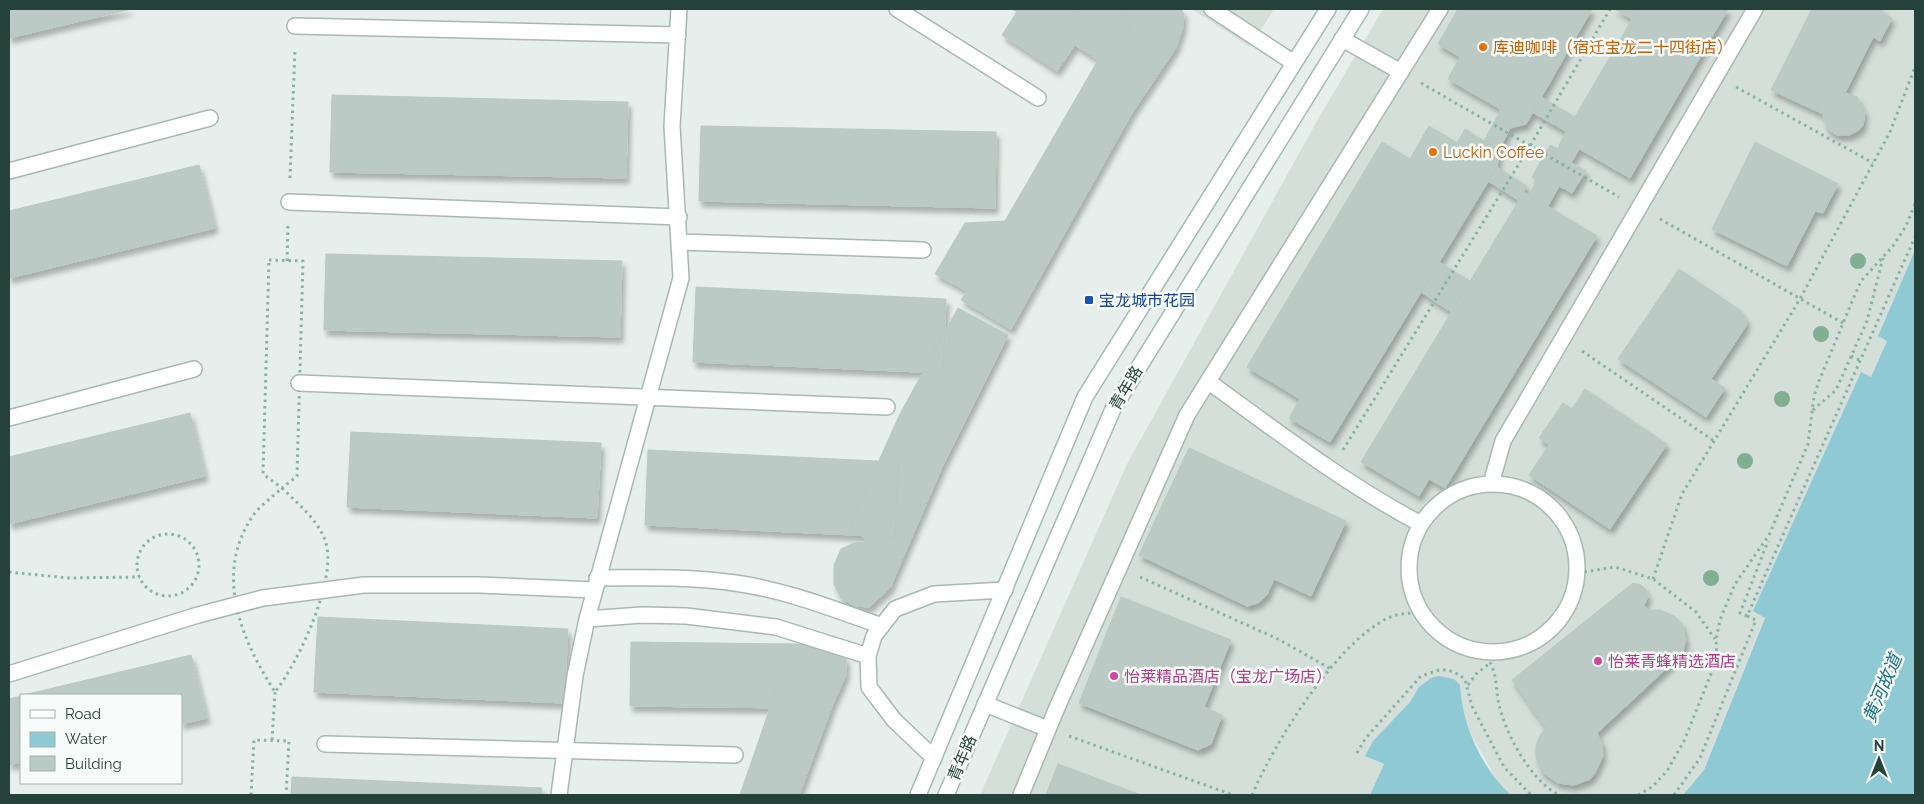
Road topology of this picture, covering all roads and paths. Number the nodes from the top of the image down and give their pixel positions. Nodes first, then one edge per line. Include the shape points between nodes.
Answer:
1 (679, 9) edge
2 (897, 9) edge
3 (1212, 9) edge
4 (1328, 9) edge
5 (1361, 9) edge
6 (1440, 9) edge
7 (1610, 9) edge
8 (1755, 9) edge
9 (296, 26) joint
10 (678, 35) junction
11 (1342, 38) junction
12 (1294, 63) junction
13 (1915, 67) edge
14 (1401, 72) junction
15 (1716, 76) junction
16 (1038, 98) dead end
17 (210, 118) dead end
18 (1873, 163) junction
19 (9, 171) edge
20 (289, 202) junction
21 (1915, 204) edge
22 (679, 217) junction
23 (1915, 238) edge
24 (680, 242) junction
25 (923, 250) dead end
26 (1883, 258) junction
27 (287, 261) dead end
28 (1563, 338) junction
29 (1851, 356) junction
30 (1861, 361) junction
31 (194, 369) dead end
32 (1208, 382) junction
33 (299, 383) dead end
34 (648, 396) junction
35 (887, 407) dead end
36 (1812, 410) junction
37 (9, 418) edge
38 (1714, 441) junction
39 (1331, 470) junction
40 (1491, 484) junction
41 (1421, 524) junction
42 (1770, 535) junction
43 (1119, 568) junction
44 (9, 572) edge
45 (1578, 573) junction
46 (140, 577) junction
47 (1653, 579) junction
48 (596, 584) junction
49 (1004, 590) junction
50 (1421, 613) junction
51 (1747, 616) junction
52 (588, 619) junction
53 (882, 626) junction
54 (1716, 640) junction
55 (868, 656) junction
56 (1486, 658) junction
57 (1332, 668) junction
58 (9, 674) edge
59 (1468, 685) junction
60 (275, 692) dead end
61 (985, 704) junction
62 (1048, 729) junction
63 (272, 740) junction
64 (325, 744) dead end
65 (565, 751) junction
66 (1357, 752) dead end
67 (735, 755) dead end
68 (934, 758) junction
69 (251, 795) edge
70 (286, 795) edge
71 (559, 795) edge
72 (918, 795) edge
73 (946, 795) edge
74 (1021, 795) edge
75 (1233, 795) edge
76 (1252, 795) edge
77 (1531, 795) edge
78 (1559, 795) edge
79 (1638, 795) edge
80 (1674, 795) edge

1 - 10 street
2 - 16 street
3 - 12 street
4 - 12 street, 青年路
5 - 11 street, 青年路
6 - 14 street
7 - 39 path
8 - 15 street
9 - 10 street
9 - 20 path
10 - 22 street via 672,126
11 - 14 street
11 - 61 street, 青年路 via 1112,409
12 - 49 street, 青年路 via 1085,396
13 - 18 path via 1890,132
14 - 32 street
15 - 18 path
15 - 28 street
17 - 19 street
18 - 38 path via 1800,299
20 - 22 street
20 - 27 path
21 - 26 path via 1906,226
22 - 24 street
23 - 30 path
24 - 25 street
24 - 34 street via 681,278
26 - 29 path via 1867,321
26 - 36 path via 1861,281 1818,381
28 - 38 path
28 - 40 street via 1503,441
29 - 30 path
29 - 36 path via 1836,390
30 - 51 path
31 - 37 street
32 - 39 street
32 - 43 street via 1187,416
33 - 34 street
34 - 35 street
34 - 48 street
36 - 42 path via 1808,444
38 - 47 path via 1682,494
39 - 41 street via 1375,500
40 - 41 street via 1463,489 1439,503
40 - 45 street via 1518,488 1543,500 1563,520 1575,545
41 - 50 street via 1411,546 1408,568 1411,592
42 - 51 path via 1740,613
42 - 54 path via 1735,584 1720,620
43 - 57 path via 1278,639
43 - 62 street
44 - 46 path via 69,578
45 - 47 path via 1615,567
45 - 56 street via 1572,600 1558,624 1536,641
46 - 46 path via 154,593 165,596 187,591 199,573 197,553 182,537 172,534 152,538 139,555
47 - 54 path via 1696,612
48 - 52 street
48 - 53 street via 666,578 735,582 798,596
48 - 58 street via 364,584 271,597 198,615
49 - 53 street via 934,594 895,609
49 - 68 street, 青年路
50 - 56 street via 1436,632
50 - 57 path via 1403,613 1370,629
51 - 80 path via 1756,620 1700,758
52 - 55 street via 686,616 776,626
52 - 65 street via 575,676
53 - 55 street via 874,636
54 - 79 path via 1717,659 1684,741 1667,772
55 - 68 street via 869,688 894,720
56 - 59 path
56 - 78 path via 1494,672 1500,712 1518,750 1545,788
57 - 76 path via 1304,701
59 - 66 path via 1460,675 1448,670 1421,676
59 - 77 path via 1472,706 1504,767
60 - 63 path
61 - 62 street
61 - 73 street, 青年路
62 - 74 street
62 - 75 path
63 - 69 path via 254,740
63 - 70 path via 289,741
64 - 65 street
65 - 67 street
65 - 71 street
68 - 72 street, 青年路

